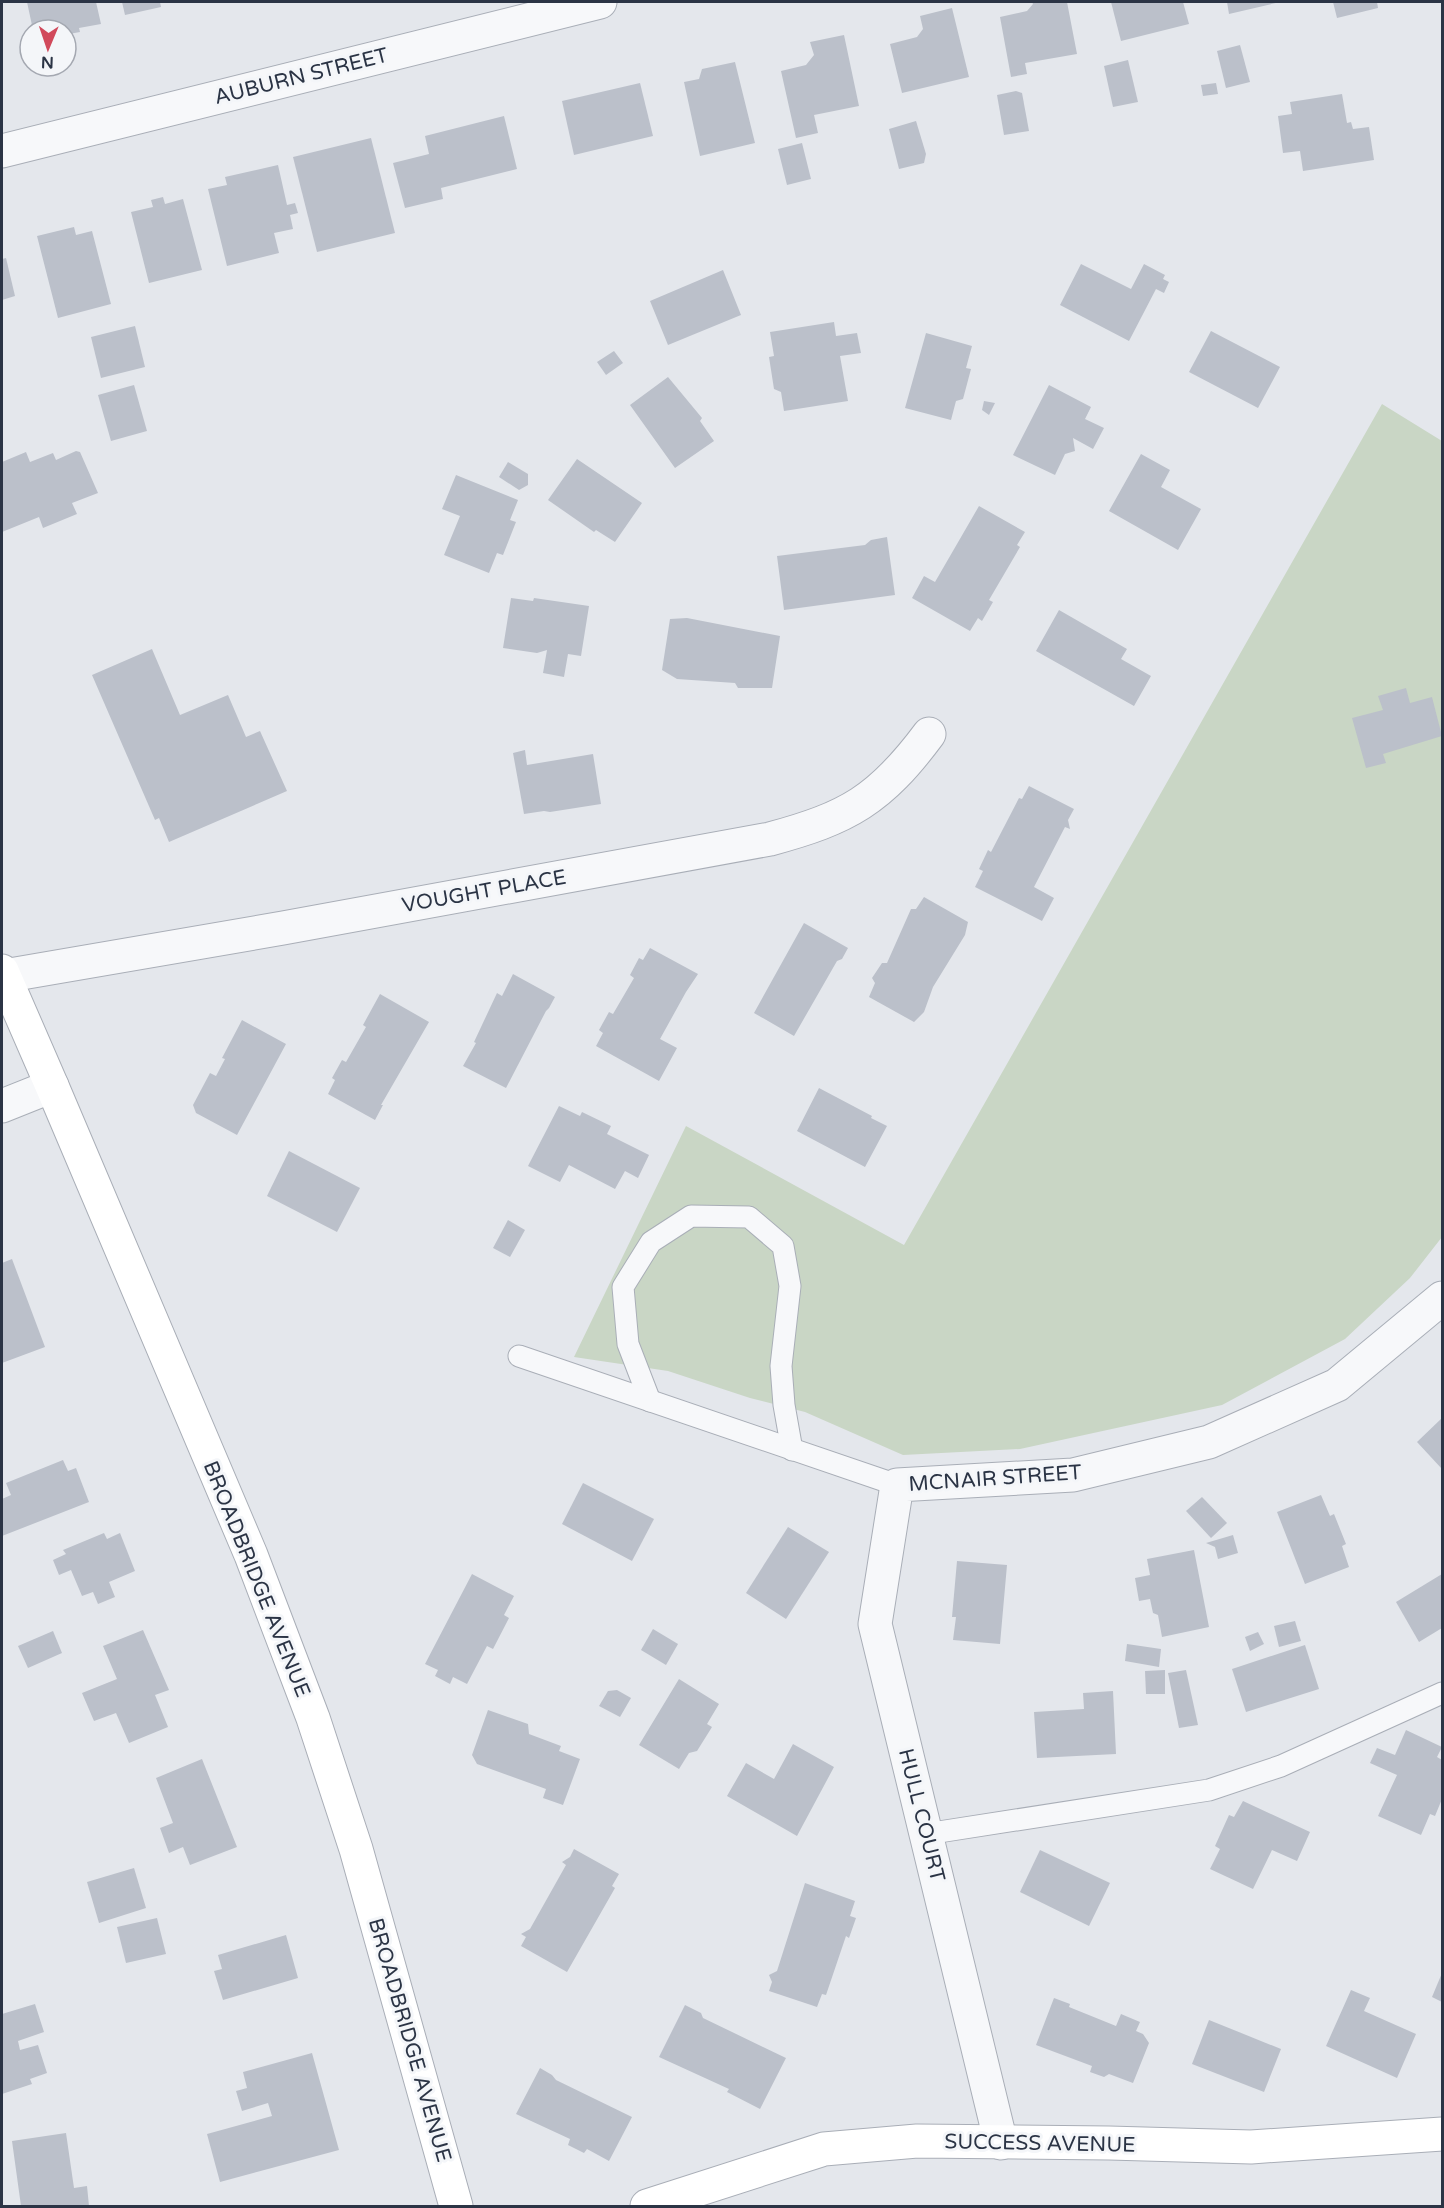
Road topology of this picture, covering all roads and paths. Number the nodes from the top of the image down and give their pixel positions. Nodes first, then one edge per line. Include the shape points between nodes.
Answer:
1 (600, 2) edge
2 (2, 150) edge
3 (929, 734) dead end
4 (2, 973) edge
5 (52, 1086) junction
6 (2, 1106) edge
7 (1443, 1298) edge
8 (519, 1356) dead end
9 (650, 1401) junction
10 (792, 1450) junction
11 (897, 1485) junction
12 (1443, 1693) edge
13 (926, 1834) junction
14 (1443, 2134) edge
15 (1001, 2143) junction
16 (456, 2206) edge
17 (647, 2206) edge

1 - 2 street, AUBURN STREET
3 - 4 street, VOUGHT PLACE via 892,778 865,801 835,819 770,839 283,928
4 - 5 main road, BROADBRIDGE AVENUE
5 - 6 street
5 - 16 main road, BROADBRIDGE AVENUE via 246,1545 313,1718 356,1848
7 - 11 street, MCNAIR STREET via 1337,1385 1209,1442 1073,1475
8 - 9 lane
9 - 10 lane
9 - 10 lane via 628,1344 623,1287 651,1242 691,1216 749,1217 783,1245 787,1266 790,1286 781,1366 783,1405
10 - 11 lane
11 - 13 street, HULL COURT via 875,1624
12 - 13 lane via 1281,1766 1209,1790
13 - 15 street, HULL COURT
14 - 15 main road, SUCCESS AVENUE via 1251,2147
15 - 17 main road, SUCCESS AVENUE via 917,2141 824,2150

